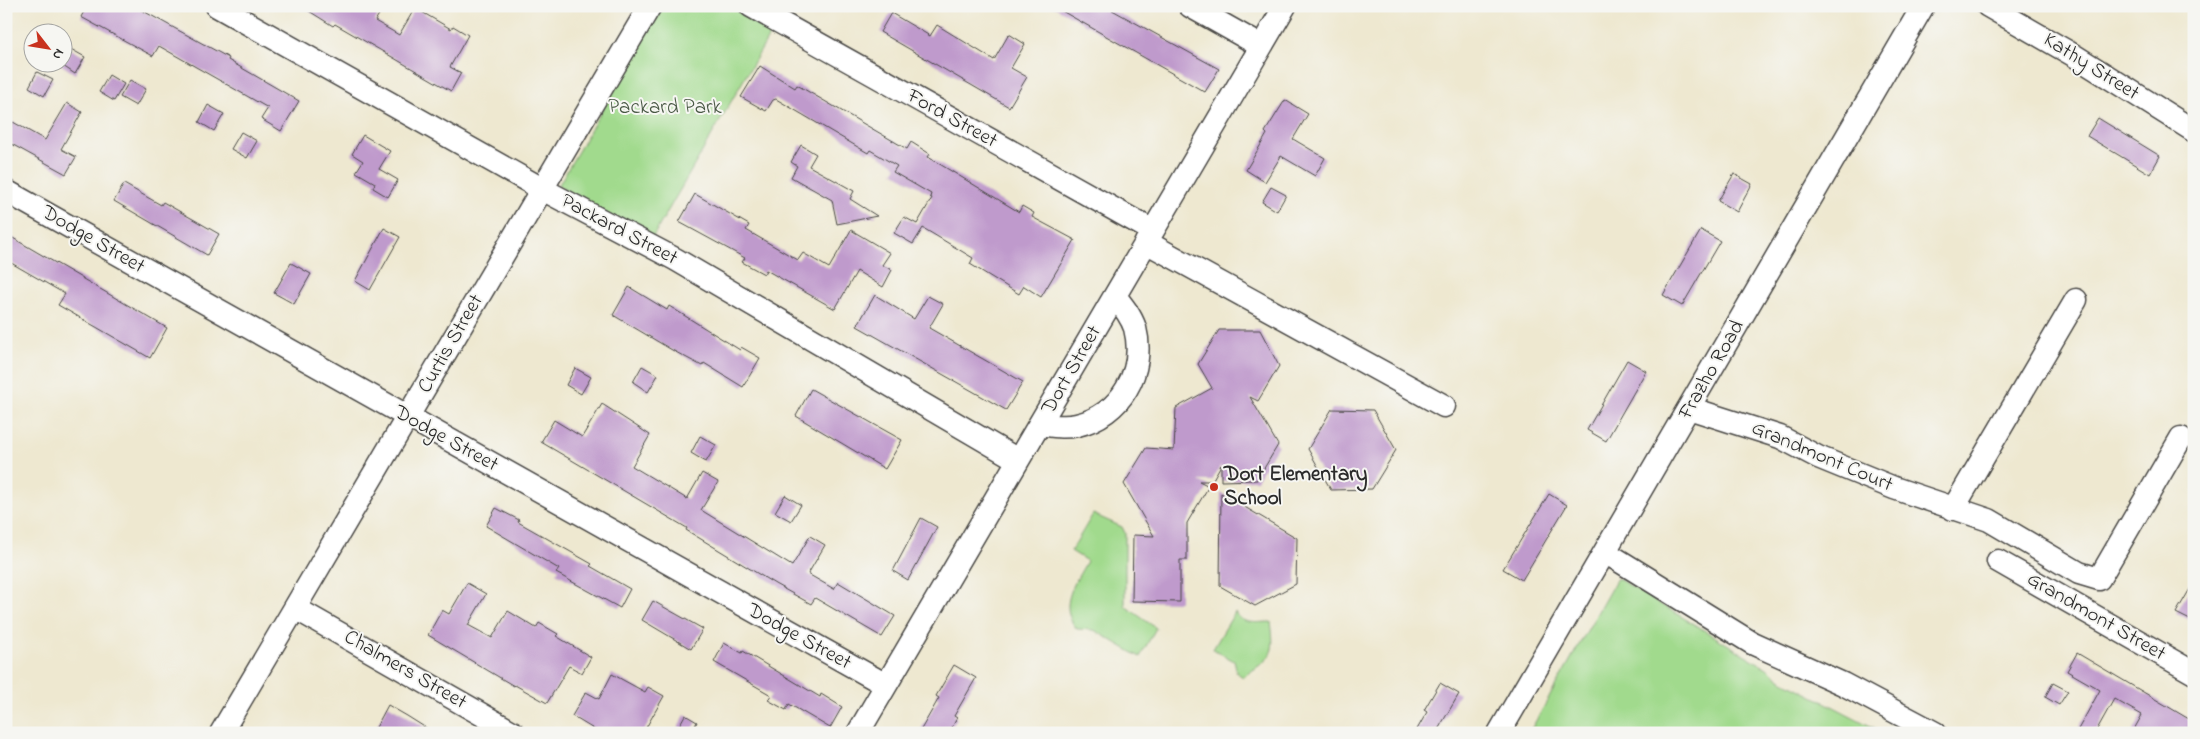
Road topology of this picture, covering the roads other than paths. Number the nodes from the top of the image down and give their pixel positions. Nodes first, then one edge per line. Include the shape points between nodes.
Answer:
1 (217, 6) edge
2 (650, 6) edge
3 (751, 6) edge
4 (1190, 6) edge
5 (1285, 6) edge
6 (1923, 6) edge
7 (1988, 6) edge
8 (1262, 46) junction
9 (2194, 131) edge
10 (542, 189) junction
11 (6, 191) edge
12 (1150, 237) junction
13 (1115, 296) junction
14 (2076, 300) dead end
15 (1444, 406) dead end
16 (1690, 408) junction
17 (408, 418) junction
18 (1040, 424) junction
19 (2181, 438) dead end
20 (1018, 460) junction
21 (1953, 509) junction
22 (1605, 552) junction
23 (1998, 561) dead end
24 (295, 608) junction
25 (2194, 673) edge
26 (886, 685) junction
27 (221, 733) edge
28 (514, 733) edge
29 (858, 733) edge
30 (1499, 733) edge
31 (1935, 733) edge

1 - 10 street, Packard Street
2 - 10 street, Curtis Street
3 - 12 street, Ford Street
4 - 8 street
5 - 8 street, Dort Street
6 - 16 street, Frazho Road
7 - 9 street, Kathy Street
8 - 12 street, Dort Street
10 - 17 street, Curtis Street
10 - 20 street, Packard Street via 674,260
11 - 17 street, Dodge Street
12 - 13 street, Dort Street
12 - 15 street, Ford Street
13 - 18 street, Dort Street
13 - 18 street via 1134,327 1137,354 1132,381 1116,404 1094,420 1076,426
14 - 21 street
16 - 21 street, Grandmont Court via 1780,437 1818,457
16 - 22 street, Frazho Road
17 - 24 street, Curtis Street
17 - 26 street, Dodge Street
18 - 20 street, Dort Street
19 - 21 street, Grandmont Court via 2099,579 2079,573 1989,520
20 - 26 street, Dort Street
22 - 30 street, Frazho Road
22 - 31 street via 1752,643 1843,684
23 - 25 street, Grandmont Street
24 - 27 street, Curtis Street
24 - 28 street, Chalmers Street
26 - 29 street, Dort Street

